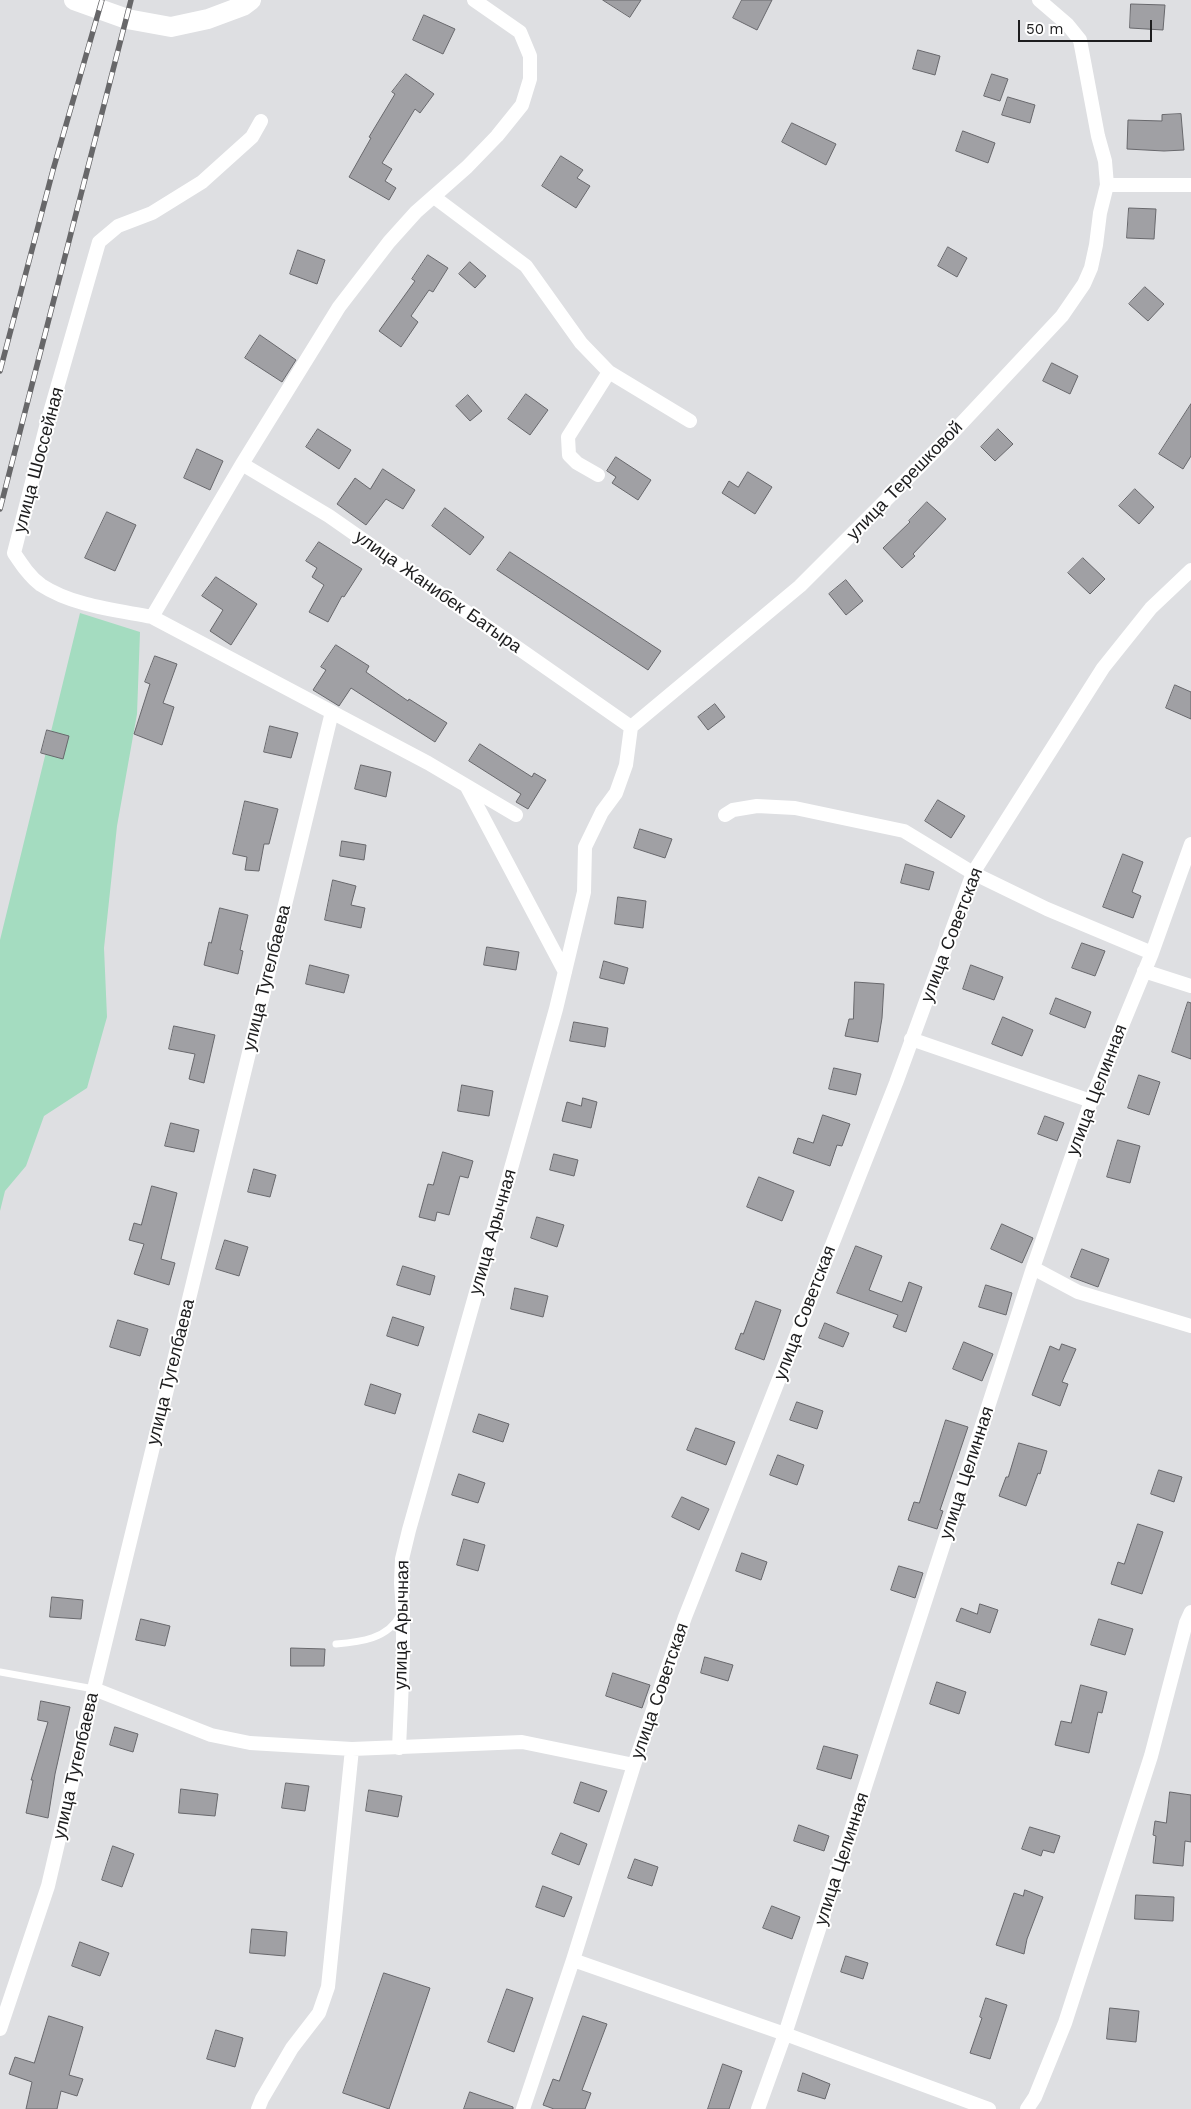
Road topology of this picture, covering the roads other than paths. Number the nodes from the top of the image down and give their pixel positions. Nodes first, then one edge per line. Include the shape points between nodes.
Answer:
1 (74, 0) edge
2 (251, 0) edge
3 (474, 0) edge
4 (1039, 0) edge
5 (1056, 7) edge
6 (261, 121) dead end
7 (1107, 185) junction
8 (1191, 185) edge
9 (434, 197) junction
10 (609, 372) junction
11 (690, 420) dead end
12 (242, 464) junction
13 (598, 475) dead end
14 (1191, 570) edge
15 (152, 616) junction
16 (332, 712) junction
17 (631, 727) junction
18 (467, 786) junction
19 (516, 815) dead end
20 (725, 815) dead end
21 (1191, 844) edge
22 (973, 873) junction
23 (1152, 953) junction
24 (1144, 971) junction
25 (565, 972) junction
26 (1191, 986) edge
27 (911, 1039) junction
28 (1091, 1101) junction
29 (1034, 1268) junction
30 (1191, 1326) edge
31 (403, 1611) junction
32 (1191, 1612) edge
33 (336, 1644) dead end
34 (0, 1672) edge
35 (94, 1689) junction
36 (399, 1748) junction
37 (352, 1749) junction
38 (634, 1765) junction
39 (573, 1960) junction
40 (0, 2029) edge
41 (785, 2034) junction
42 (258, 2109) edge
43 (523, 2109) edge
44 (758, 2109) edge
45 (989, 2109) edge
46 (1027, 2109) edge

1 - 2 main road via 127,19 171,27 208,19
3 - 9 street via 520,32 530,56 530,79 522,105 497,136
4 - 5 street, улица Терешковой
5 - 7 street, улица Терешковой via 1080,40
6 - 15 street, улица Шоссейная via 252,137 202,182 152,213 118,226 99,242 14,553 41,585 64,596
7 - 8 street
7 - 17 street, улица Терешковой via 1091,268 1062,316 944,443 800,586
9 - 10 street via 526,266 581,344
9 - 12 street via 389,242 339,307
10 - 11 street
10 - 13 street via 568,437 569,455
12 - 15 street
12 - 17 street, улица Жанибек Батыра via 329,516
14 - 22 street, улица Советская via 1151,608 1102,668
15 - 16 street
16 - 18 street
16 - 35 street, улица Тугелбаева
17 - 25 street, улица Арычная via 626,765 616,793 602,812 585,847 584,892
18 - 19 street
18 - 25 street
20 - 22 street via 757,806 795,808 904,831
21 - 23 street, улица Целинная
22 - 23 street via 1047,910
22 - 27 street, улица Советская
23 - 24 street, улица Целинная
24 - 26 street
24 - 28 street, улица Целинная
25 - 31 street, улица Арычная via 508,1184 408,1530 402,1558
27 - 28 street
27 - 38 street, улица Советская via 686,1617
28 - 29 street, улица Целинная
29 - 30 street via 1078,1292
29 - 41 street, улица Целинная
31 - 33 lane via 397,1622 380,1636 361,1642
31 - 36 street, улица Арычная
32 - 46 street via 1151,1756 1065,2023
34 - 35 lane
35 - 37 street via 211,1735 250,1743
35 - 40 street, улица Тугелбаева via 48,1886
36 - 37 street
36 - 38 street via 522,1742
37 - 42 street via 328,1987 319,2013 292,2048
38 - 39 street, улица Советская
39 - 41 street
39 - 43 street, улица Советская
41 - 44 street, улица Целинная
41 - 45 street

